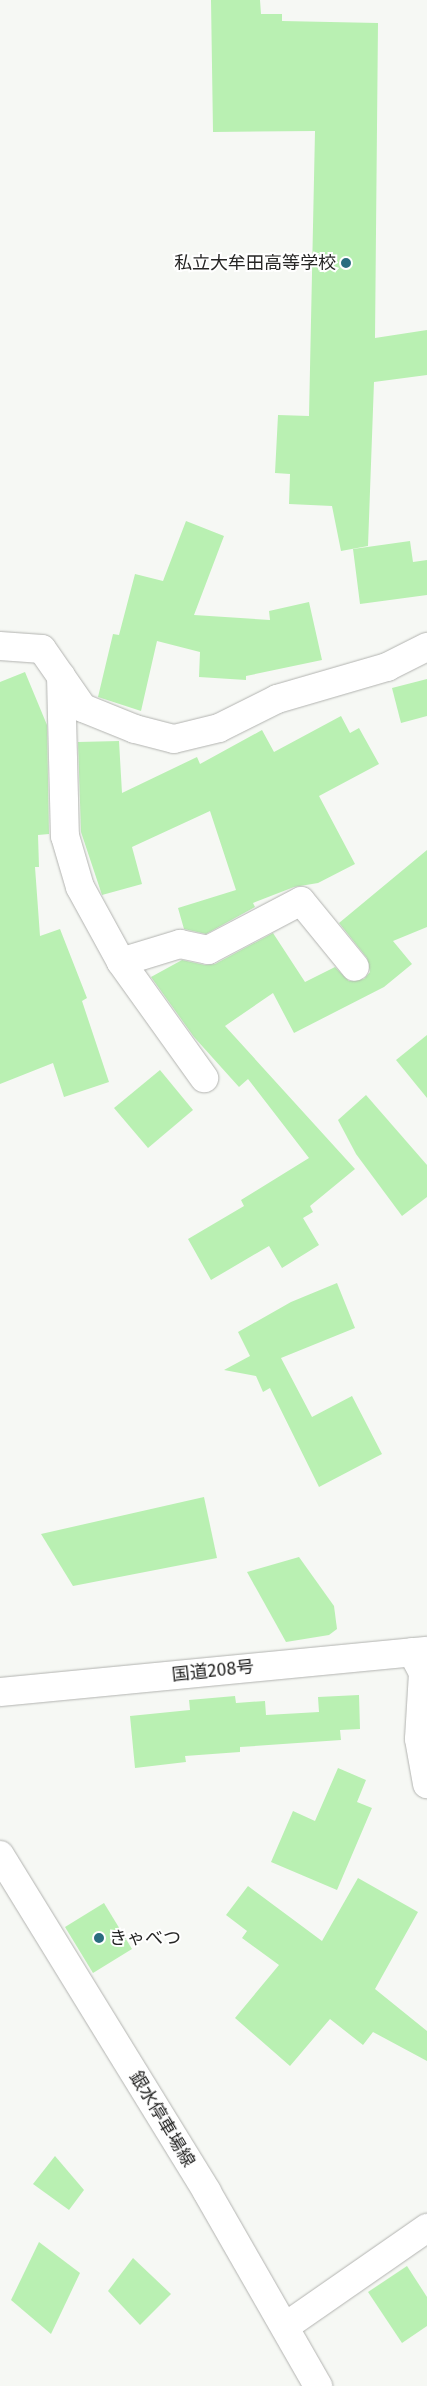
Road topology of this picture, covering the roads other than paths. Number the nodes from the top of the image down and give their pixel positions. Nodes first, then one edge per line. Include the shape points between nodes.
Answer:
1 (0, 646) edge
2 (427, 647) edge
3 (61, 676) junction
4 (121, 962) junction
5 (355, 967) dead end
6 (204, 1078) dead end
7 (420, 1651) edge
8 (0, 1692) edge
9 (427, 1784) edge
10 (0, 1855) edge
11 (427, 2228) edge
12 (286, 2326) junction
13 (318, 2386) edge

1 - 3 main road via 42,649
2 - 3 main road via 387,667 277,699 219,728 174,739 135,729 83,708
3 - 4 main road via 65,836 80,887
4 - 5 main road via 180,944 208,950 301,901
4 - 6 main road
7 - 8 main road, 国道208号
7 - 9 main road via 423,1673 419,1739
10 - 12 main road, 銀水停車場線
11 - 12 main road
12 - 13 main road, 銀水停車場線

